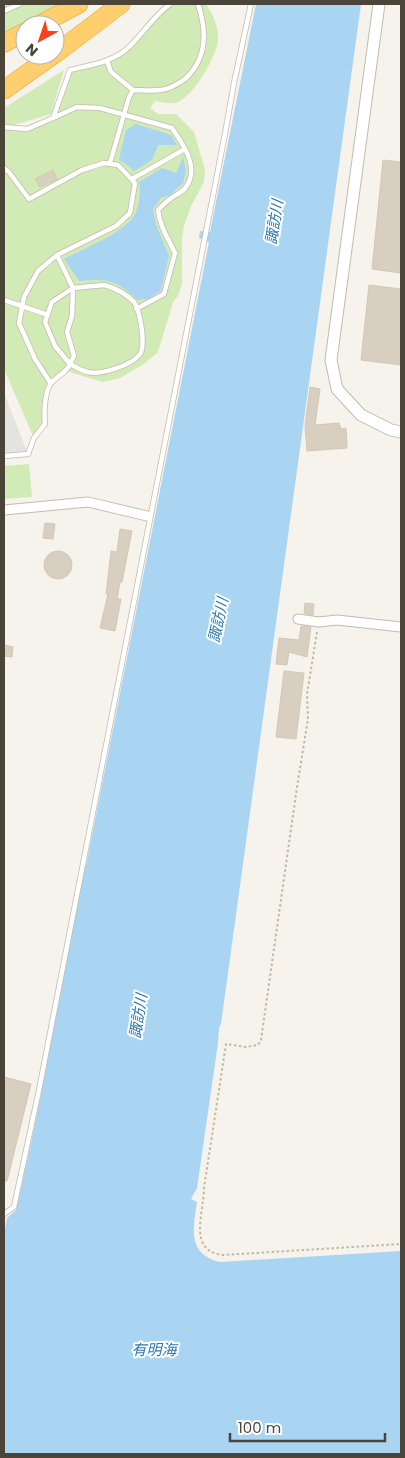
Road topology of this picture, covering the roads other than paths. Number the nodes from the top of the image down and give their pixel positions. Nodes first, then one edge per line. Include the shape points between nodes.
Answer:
1 (20, 4) edge
2 (79, 4) edge
3 (120, 4) edge
4 (170, 4) edge
5 (198, 4) edge
6 (251, 4) edge
7 (379, 4) edge
8 (4, 11) edge
9 (59, 15) edge
10 (65, 38) edge
11 (65, 46) edge
12 (107, 61) junction
13 (21, 65) edge
14 (39, 65) edge
15 (4, 75) edge
16 (4, 90) edge
17 (134, 90) junction
18 (124, 116) junction
19 (53, 118) junction
20 (4, 127) edge
21 (185, 149) junction
22 (110, 163) junction
23 (4, 168) edge
24 (132, 179) junction
25 (58, 255) junction
26 (73, 288) junction
27 (4, 300) edge
28 (22, 307) junction
29 (136, 309) junction
30 (48, 315) junction
31 (70, 364) junction
32 (50, 382) junction
33 (401, 432) edge
34 (4, 456) edge
35 (4, 510) edge
36 (147, 516) dead end
37 (298, 619) dead end
38 (401, 627) edge
39 (4, 1214) edge

1 - 8 lane
2 - 9 highway
3 - 10 highway
3 - 11 highway
4 - 12 lane via 158,12 129,47
5 - 17 lane via 203,50 192,72 174,86 161,90
6 - 39 lane via 41,1080 14,1207
7 - 33 street via 331,360 337,390 361,415
12 - 17 lane via 111,72
12 - 19 lane via 70,70
13 - 15 highway
14 - 16 highway
17 - 18 lane
18 - 19 lane via 100,108 77,107
18 - 21 lane via 172,128
18 - 22 lane
19 - 20 lane via 27,130
21 - 24 lane
21 - 29 lane via 191,163 191,176 186,188 158,210 159,221 174,254 164,294
22 - 23 lane via 82,170 29,199
22 - 24 lane via 118,164
24 - 25 lane via 130,213 116,226
25 - 26 lane
25 - 28 lane via 38,271
26 - 29 lane via 104,285 116,288 135,303
26 - 30 lane via 52,302
26 - 31 lane via 72,316 67,332 74,356
27 - 28 lane
28 - 30 lane
28 - 32 lane via 19,323 35,359
29 - 31 lane via 144,339 141,353 133,360 113,370 89,372
30 - 31 lane via 46,322 55,346
31 - 32 lane via 66,371
32 - 34 lane via 44,408 45,424 34,438 28,454
35 - 36 street via 88,502
37 - 38 street

